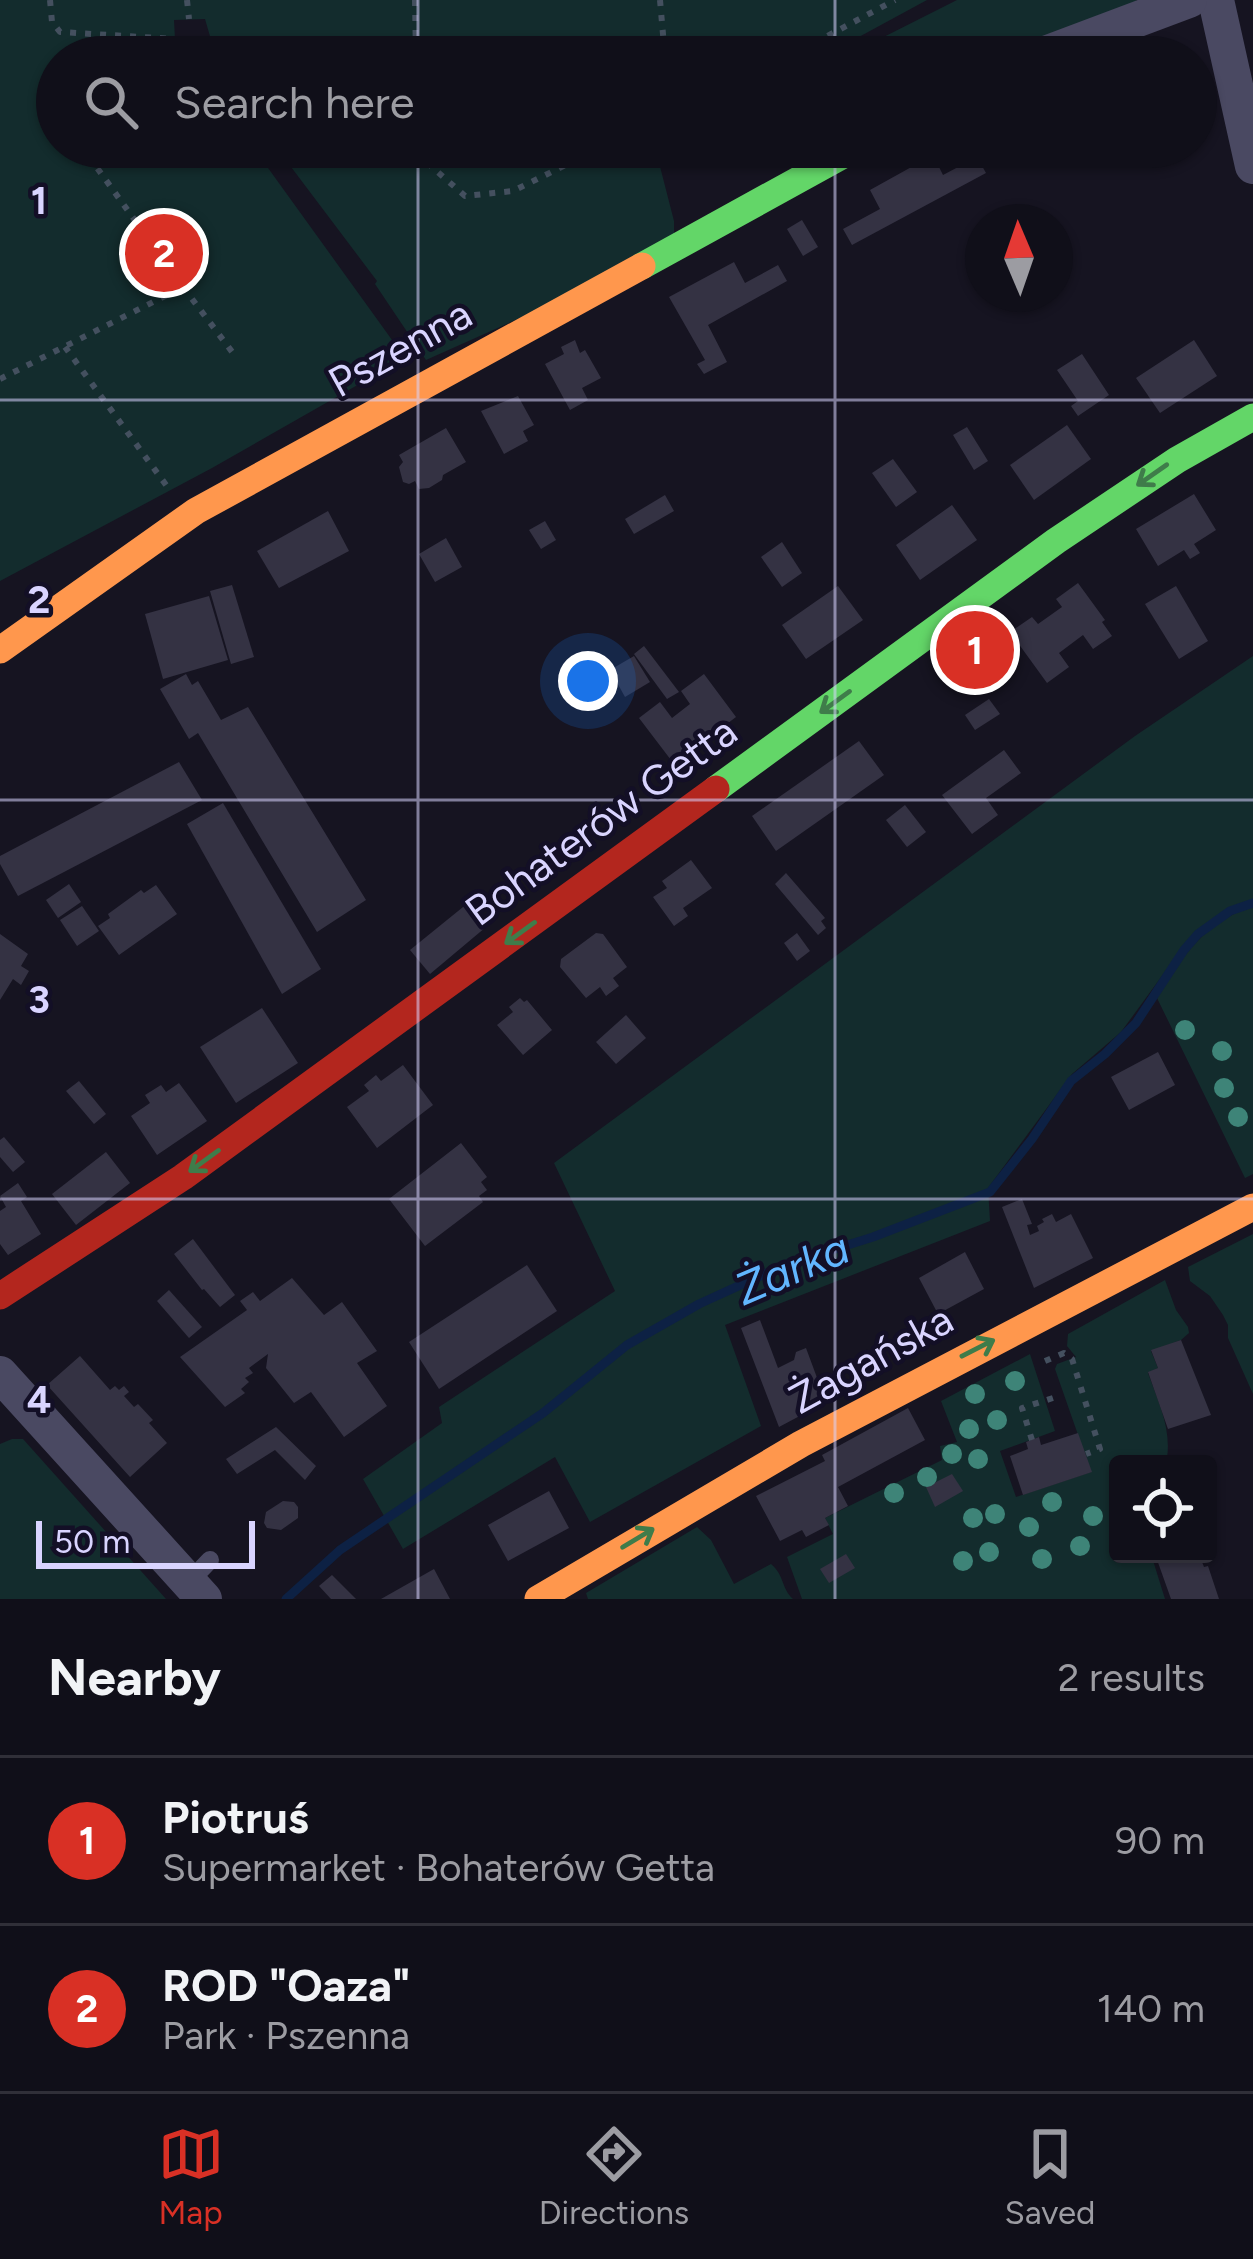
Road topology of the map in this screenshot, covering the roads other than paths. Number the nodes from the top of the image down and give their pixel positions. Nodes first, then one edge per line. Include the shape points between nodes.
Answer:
1 (1189, 0) edge
2 (1216, 0) edge
3 (1093, 36) edge
4 (1253, 166) edge
5 (820, 168) edge
6 (1253, 417) edge
7 (0, 650) edge
8 (1253, 1207) edge
9 (0, 1296) edge
10 (0, 1374) edge
11 (201, 1580) edge
12 (538, 1599) edge

1 - 3 street
2 - 4 street
5 - 7 street, Pszenna via 196,511
6 -> 9 street, Bohaterów Getta via 1056,541 202,1163
12 -> 8 street, Żagańska via 949,1364
10 - 11 street

